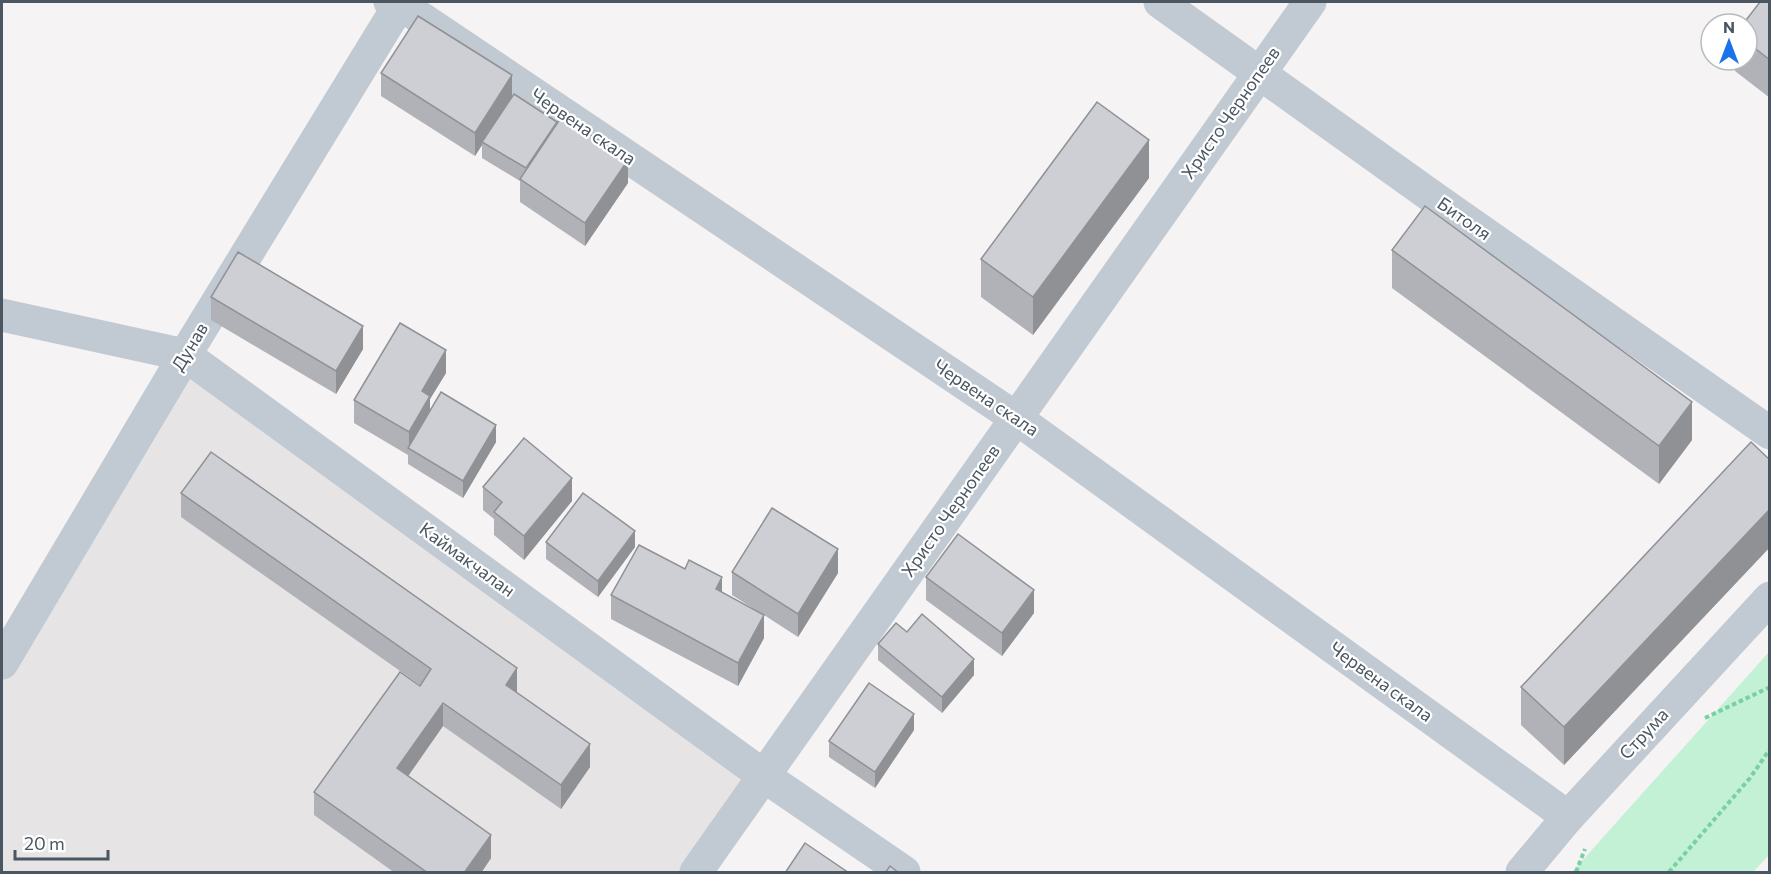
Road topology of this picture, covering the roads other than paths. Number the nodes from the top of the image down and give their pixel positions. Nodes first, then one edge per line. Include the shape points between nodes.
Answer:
1 (397, 2) edge
2 (1160, 2) edge
3 (1310, 2) edge
4 (1260, 73) junction
5 (2, 315) edge
6 (185, 355) junction
7 (1016, 418) junction
8 (1770, 433) edge
9 (1770, 598) edge
10 (2, 663) edge
11 (764, 776) junction
12 (1568, 817) junction
13 (696, 873) edge
14 (904, 873) edge
15 (1522, 873) edge

1 - 6 street, Дунав
1 - 7 street, Червена скала
2 - 4 street, Битоля
3 - 4 street, Христо Чернопеев
4 - 7 street, Христо Чернопеев
4 - 8 street, Битоля
5 - 6 street, Каймакчалан
6 - 10 street, Дунав
6 - 11 street, Каймакчалан
7 - 11 street, Христо Чернопеев
7 - 12 street, Червена скала
9 - 12 street, Струма
11 - 13 street, Христо Чернопеев
11 - 14 street, Каймакчалан
12 - 15 street, Струма

